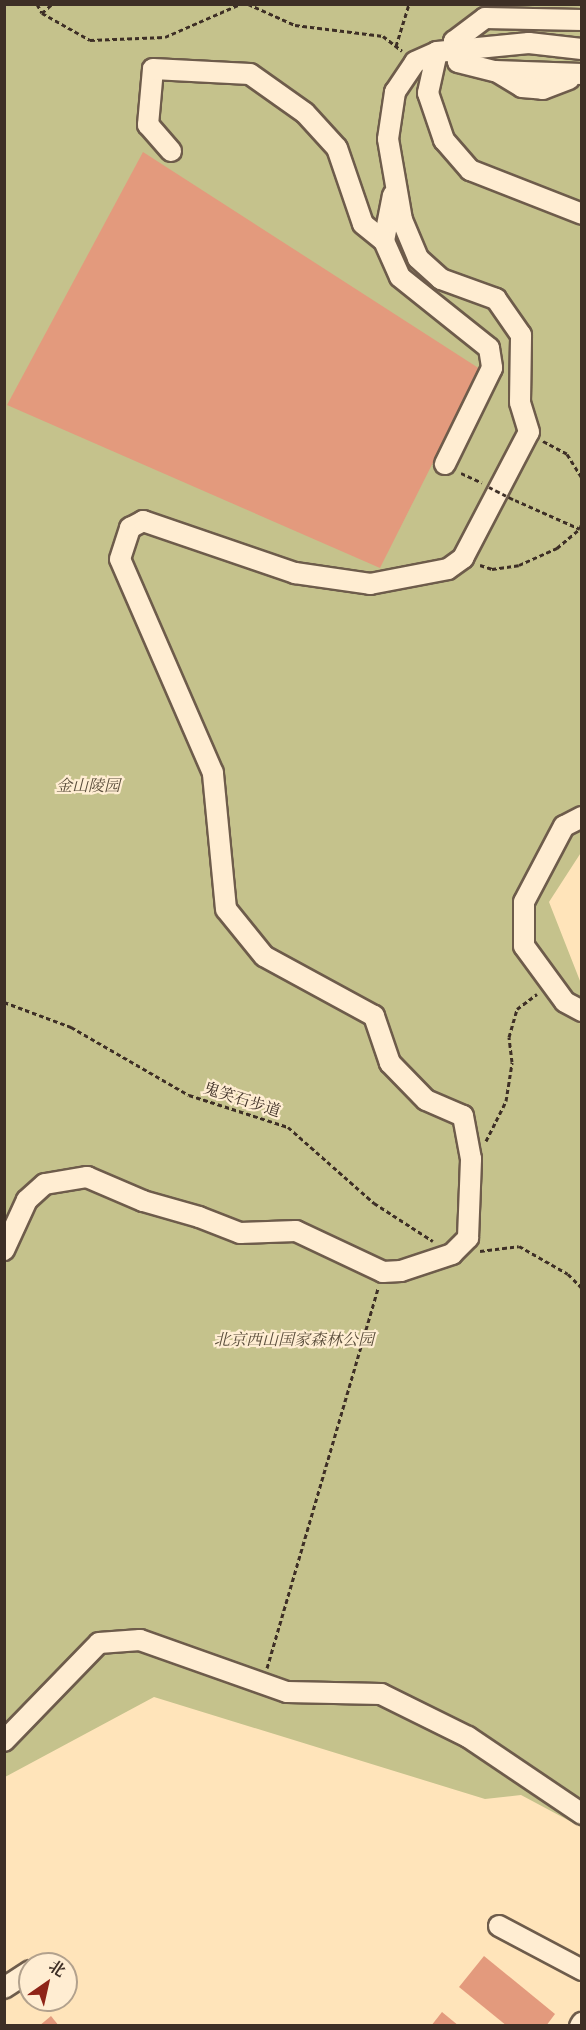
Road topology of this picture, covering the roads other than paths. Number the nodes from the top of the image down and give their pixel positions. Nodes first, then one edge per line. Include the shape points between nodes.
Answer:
1 (573, 15) edge
2 (582, 49) edge
3 (445, 51) junction
4 (579, 75) edge
5 (171, 151) dead end
6 (396, 183) junction
7 (582, 214) edge
8 (384, 241) junction
9 (445, 464) road end
10 (582, 817) edge
11 (582, 1011) edge
12 (4, 1250) edge
13 (4, 1741) edge
14 (582, 1814) edge
15 (499, 1926) dead end
16 (582, 1970) edge
17 (18, 1979) edge
18 (4, 1988) edge

1 - 3 street via 485,18
2 - 3 street via 529,43
3 - 4 street via 458,62 495,71
3 - 6 street via 415,62 395,92 387,139
3 - 7 street via 428,93 444,140 470,170
5 - 8 street via 148,124 153,69 250,74 305,113 337,148 363,224
6 - 8 street
6 - 12 street via 402,220 418,258 441,279 496,299 521,335 520,402 529,432 463,558 448,569 370,584 295,573 143,521 130,528 120,559 213,773 226,909 264,956 374,1017 390,1063 426,1100 463,1116 471,1159 468,1238 452,1254 401,1271 383,1272 296,1231 240,1233 199,1216 143,1202 87,1178 45,1184 27,1200
8 - 9 street via 400,277 489,348 492,368
10 - 11 street via 564,826 524,902 524,946 565,1002
13 - 14 street via 99,1643 140,1640 287,1692 381,1694 468,1737
15 - 16 street
17 - 18 street

